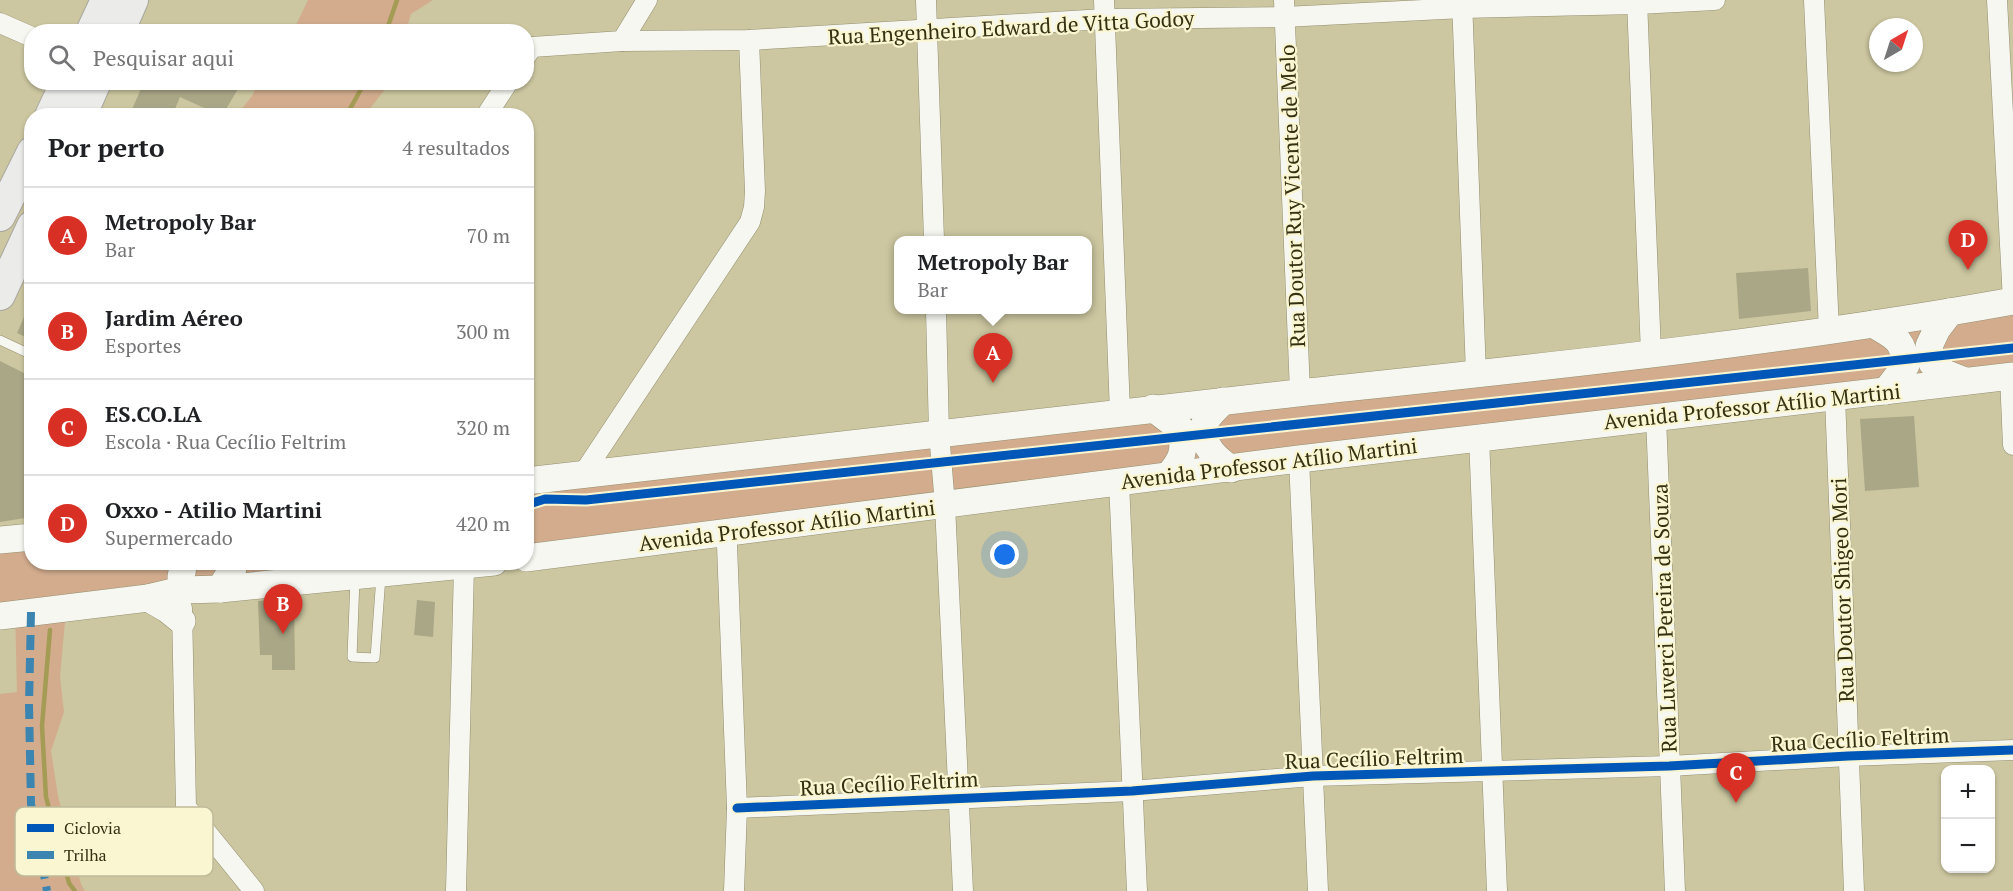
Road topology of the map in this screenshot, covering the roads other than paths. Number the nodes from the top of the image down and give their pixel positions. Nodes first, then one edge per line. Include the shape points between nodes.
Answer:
1 (106, 0) edge
2 (133, 0) edge
3 (647, 0) edge
4 (926, 0) edge
5 (1715, 0) edge
6 (1814, 0) edge
7 (1997, 0) edge
8 (1637, 2) edge
9 (1463, 4) edge
10 (1284, 8) edge
11 (1105, 9) edge
12 (0, 23) edge
13 (95, 24) edge
14 (122, 24) edge
15 (927, 29) junction
16 (24, 34) edge
17 (749, 40) junction
18 (622, 41) junction
19 (534, 47) edge
20 (62, 90) edge
21 (92, 90) edge
22 (503, 90) edge
23 (54, 108) edge
24 (85, 108) edge
25 (491, 108) edge
26 (24, 168) edge
27 (0, 216) edge
28 (934, 236) edge
29 (24, 243) edge
30 (0, 295) edge
31 (2013, 301) edge
32 (1950, 312) junction
33 (936, 314) edge
34 (1873, 324) junction
35 (1829, 330) junction
36 (0, 340) edge
37 (24, 351) edge
38 (1651, 354) junction
39 (1476, 374) junction
40 (2011, 376) edge
41 (1965, 381) junction
42 (1886, 391) junction
43 (1300, 392) junction
44 (1835, 398) junction
45 (1223, 401) junction
46 (1153, 408) junction
47 (1120, 412) junction
48 (1656, 417) junction
49 (939, 433) junction
50 (1479, 437) junction
51 (2013, 445) edge
52 (1299, 459) junction
53 (1231, 469) junction
54 (583, 474) junction
55 (1168, 476) junction
56 (534, 480) edge
57 (1119, 482) junction
58 (945, 505) junction
59 (24, 538) edge
60 (0, 540) edge
61 (727, 545) dead end
62 (534, 557) edge
63 (182, 570) edge
64 (231, 570) edge
65 (421, 570) edge
66 (464, 570) edge
67 (368, 575) junction
68 (220, 589) junction
69 (182, 590) junction
70 (148, 598) junction
71 (0, 616) edge
72 (182, 621) junction
73 (2013, 750) edge
74 (1848, 756) junction
75 (1669, 766) junction
76 (1492, 772) junction
77 (1313, 776) junction
78 (1132, 791) junction
79 (959, 798) junction
80 (186, 807) edge
81 (737, 808) junction
82 (213, 840) edge
83 (254, 891) edge
84 (456, 891) edge
85 (734, 891) edge
86 (963, 891) edge
87 (1137, 891) edge
88 (1318, 891) edge
89 (1497, 891) edge
90 (1675, 891) edge
91 (1854, 891) edge

1 - 13 main road
2 - 14 main road
3 - 18 street
4 - 15 street
5 - 8 street, Rua Engenheiro Edward de Vitta Godoy
6 - 35 street
7 - 31 street
8 - 9 street, Rua Engenheiro Edward de Vitta Godoy
8 - 38 street
9 - 10 street, Rua Engenheiro Edward de Vitta Godoy
9 - 39 street
10 - 11 street, Rua Engenheiro Edward de Vitta Godoy
10 - 43 street, Rua Doutor Ruy Vicente de Melo
11 - 15 street, Rua Engenheiro Edward de Vitta Godoy
11 - 47 street
12 - 16 street
15 - 17 street, Rua Engenheiro Edward de Vitta Godoy
15 - 28 street
17 - 18 street, Rua Engenheiro Edward de Vitta Godoy
17 - 54 street via 755,191 750,222
18 - 19 street, Rua Engenheiro Edward de Vitta Godoy
20 - 23 main road
21 - 24 main road
22 - 25 street
26 - 27 main road
29 - 30 main road
31 - 32 main road
32 - 34 main road
32 - 41 main road via 1929,346 1932,363 1945,374
33 - 49 street
34 - 35 main road
34 - 42 main road via 1891,334 1904,348 1906,365
35 - 38 main road
36 - 37 lane
38 - 39 main road
39 - 43 main road
40 - 41 main road, Avenida Professor Atílio Martini
40 - 51 street
41 - 42 main road, Avenida Professor Atílio Martini
42 - 44 main road, Avenida Professor Atílio Martini
43 - 45 main road
44 - 48 main road, Avenida Professor Atílio Martini
44 - 74 street, Rua Doutor Shigeo Mori
45 - 46 main road
45 - 53 main road via 1204,426 1206,444 1216,459
46 - 47 main road
46 - 55 main road via 1182,430 1180,462
47 - 49 main road
48 - 50 main road, Avenida Professor Atílio Martini
48 - 75 street, Rua Luverci Pereira de Souza
49 - 54 main road
49 - 58 street
50 - 52 main road, Avenida Professor Atílio Martini
50 - 76 street
52 - 53 main road, Avenida Professor Atílio Martini
52 - 77 street
53 - 55 main road, Avenida Professor Atílio Martini
54 - 56 main road
55 - 57 main road, Avenida Professor Atílio Martini
57 - 58 main road, Avenida Professor Atílio Martini
57 - 78 street
58 - 62 main road, Avenida Professor Atílio Martini
58 - 79 street
59 - 60 main road
61 - 81 street
63 - 69 main road
64 - 68 main road
65 - 67 main road
66 - 84 street
67 - 67 lane via 352,657 375,658
67 - 68 main road
68 - 69 main road
69 - 70 main road
69 - 72 street
70 - 71 main road
70 - 72 main road
72 - 80 street
73 - 74 street, Rua Cecílio Feltrim
74 - 75 street, Rua Cecílio Feltrim
74 - 91 street, Rua Doutor Shigeo Mori
75 - 76 street, Rua Cecílio Feltrim
75 - 90 street, Rua Luverci Pereira de Souza
76 - 77 street, Rua Cecílio Feltrim
76 - 89 street
77 - 78 street, Rua Cecílio Feltrim
77 - 88 street
78 - 79 street, Rua Cecílio Feltrim
78 - 87 street
79 - 81 street, Rua Cecílio Feltrim
79 - 86 street
81 - 85 street
82 - 83 street

